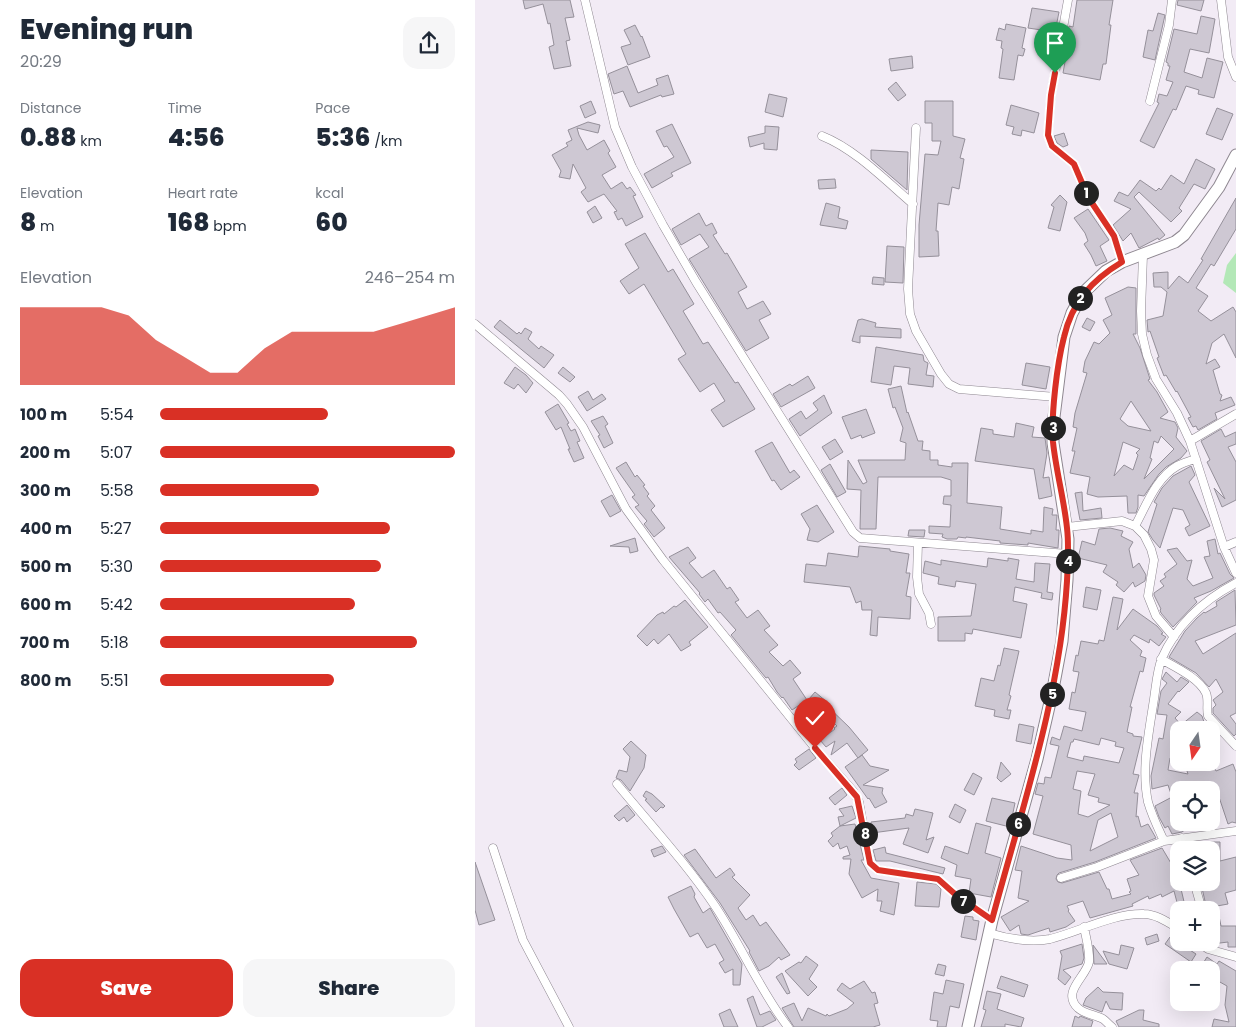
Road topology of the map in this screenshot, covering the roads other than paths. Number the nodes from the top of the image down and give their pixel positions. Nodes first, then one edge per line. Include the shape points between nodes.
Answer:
1 (585, 0) edge
2 (1068, 0) edge
3 (1172, 0) edge
4 (1221, 0) edge
5 (1236, 77) edge
6 (1150, 101) dead end
7 (916, 128) dead end
8 (822, 136) dead end
9 (1236, 155) edge
10 (913, 204) junction
11 (1143, 255) junction
12 (1122, 262) junction
13 (475, 324) edge
14 (1056, 397) junction
15 (1236, 414) edge
16 (1190, 441) junction
17 (1195, 459) junction
18 (1067, 526) junction
19 (1135, 526) junction
20 (1236, 542) edge
21 (918, 543) junction
22 (1224, 547) junction
23 (1068, 554) junction
24 (1236, 573) edge
25 (1236, 584) edge
26 (931, 624) dead end
27 (1174, 638) junction
28 (1161, 659) junction
29 (1236, 746) edge
30 (617, 784) dead end
31 (1236, 831) edge
32 (1182, 838) junction
33 (1164, 841) junction
34 (1183, 841) edge
35 (493, 848) dead end
36 (1061, 878) dead end
37 (992, 920) junction
38 (1170, 924) edge
39 (1084, 927) junction
40 (989, 933) junction
41 (1220, 951) edge
42 (1236, 957) edge
43 (569, 1027) edge
44 (788, 1027) edge
45 (968, 1027) edge
46 (1112, 1027) edge

1 - 21 street via 615,127 658,217 701,290 853,532 860,538
2 - 12 street via 1051,95 1049,141 1056,151 1074,164 1088,197 1114,236
3 - 6 street
4 - 5 street via 1228,57
7 - 10 street
8 - 10 street via 860,159
9 - 11 street via 1219,187 1184,235
10 - 14 street via 908,289 910,314 941,374 949,384 959,389
11 - 12 street
11 - 16 street via 1141,311 1147,356
12 - 14 street via 1106,271 1083,292 1072,313 1064,337
13 - 37 street via 567,404 591,440 627,510 663,560 853,791 859,802 870,863 878,870 938,879
14 - 18 street via 1053,443
15 - 16 street
16 - 17 street
17 - 19 street via 1175,467 1164,478
17 - 22 street
18 - 19 street via 1121,520
18 - 23 street
19 - 27 street via 1144,535 1154,560 1148,596 1156,616
20 - 22 street
21 - 23 street
21 - 26 street via 919,594
22 - 24 street
23 - 37 street via 1064,621 1055,681
25 - 27 street via 1201,605
27 - 28 street
28 - 29 street via 1189,675 1203,688 1207,694 1208,716
28 - 33 street via 1150,727 1147,784 1153,820
30 - 44 street via 715,906 771,1004
31 - 32 street
32 - 33 street
32 - 34 street
33 - 36 street
35 - 43 street via 523,940
37 - 40 street
38 - 39 street via 1144,914
39 - 40 street via 1035,941
39 - 46 street via 1089,961 1072,994 1074,1002 1078,1009 1103,1019
40 - 45 street
41 - 42 street

